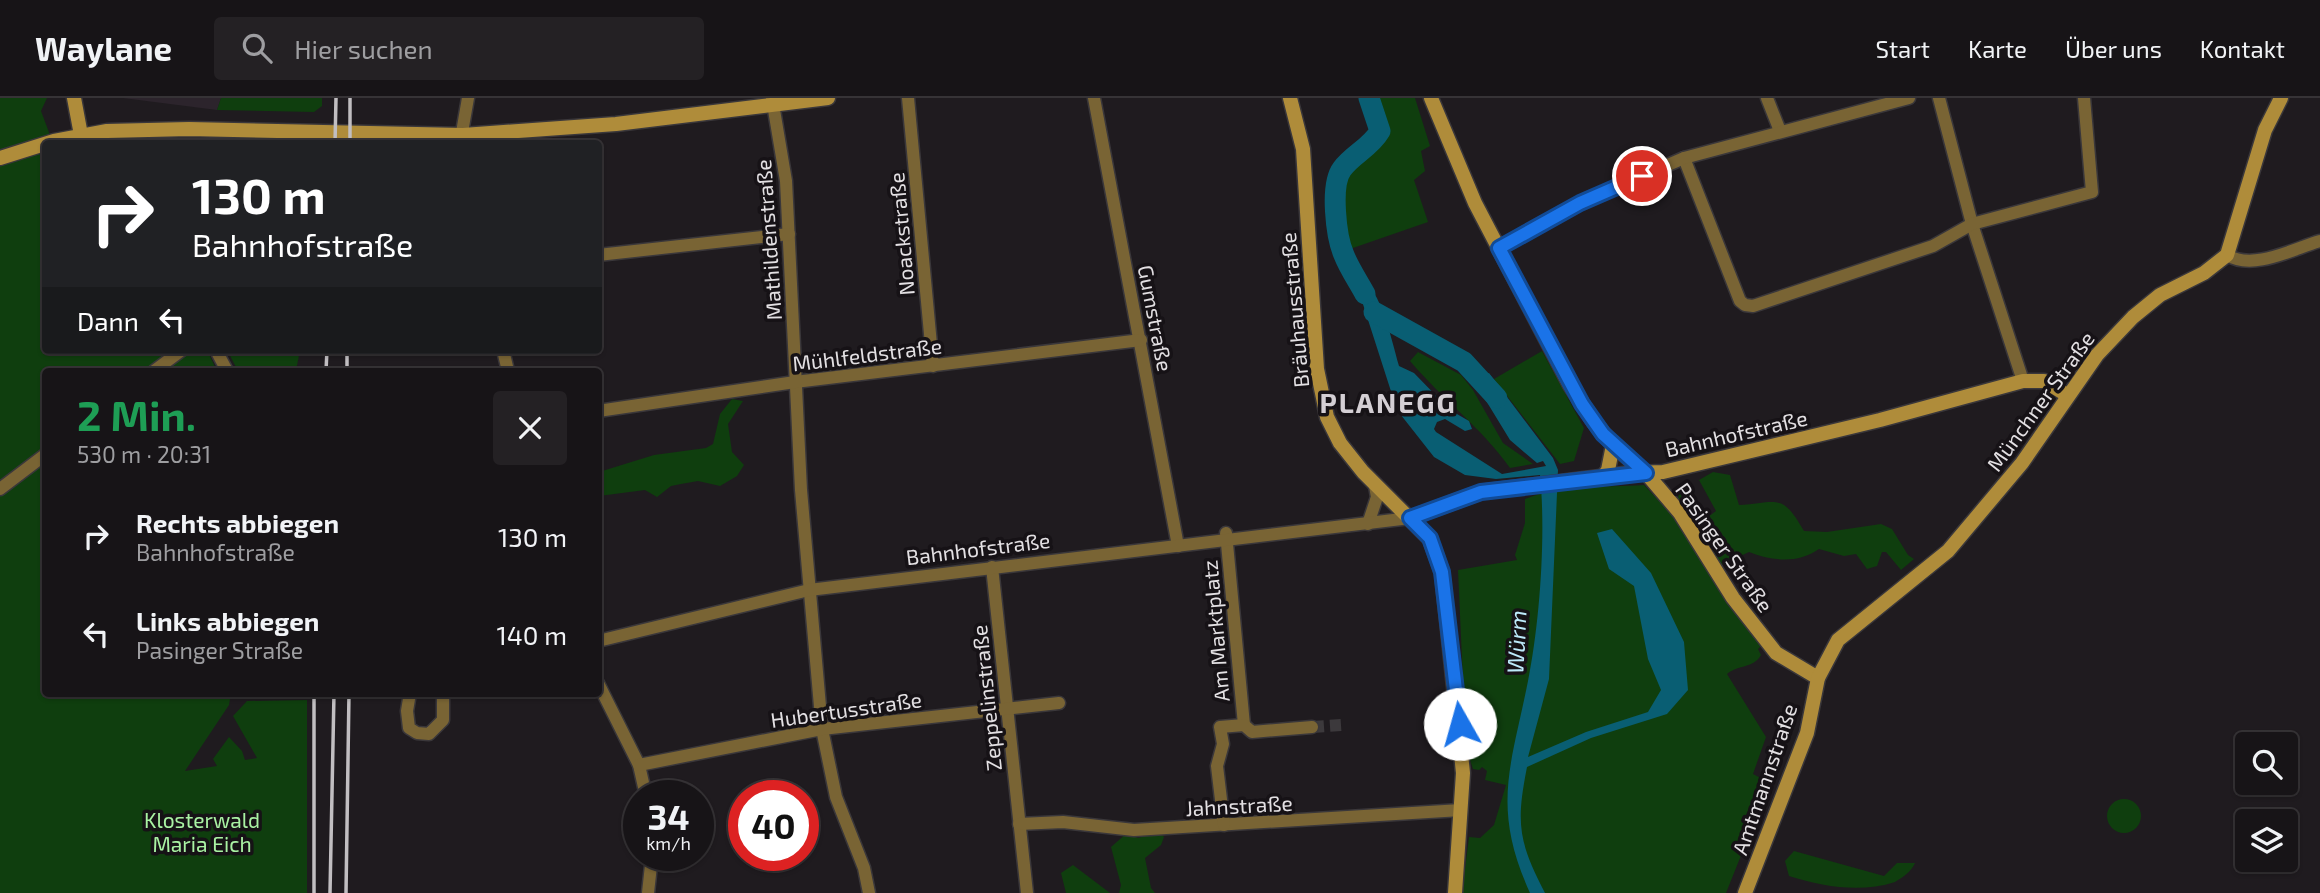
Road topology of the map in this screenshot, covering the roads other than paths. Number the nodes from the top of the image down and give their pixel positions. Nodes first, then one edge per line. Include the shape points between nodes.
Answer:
1 (74, 98) edge
2 (468, 98) edge
3 (828, 98) edge
4 (908, 98) edge
5 (1094, 98) edge
6 (1290, 98) edge
7 (1431, 98) edge
8 (1767, 98) edge
9 (1909, 98) edge
10 (1939, 98) edge
11 (2084, 98) edge
12 (2281, 98) edge
13 (772, 102) edge
14 (1780, 131) junction
15 (82, 139) edge
16 (462, 139) edge
17 (42, 148) edge
18 (0, 158) edge
19 (1685, 158) junction
20 (1972, 224) junction
21 (789, 234) junction
22 (2320, 241) edge
23 (1499, 248) junction
24 (602, 255) edge
25 (2227, 255) junction
26 (1141, 340) junction
27 (177, 354) edge
28 (933, 366) junction
29 (158, 368) edge
30 (2023, 381) junction
31 (795, 382) junction
32 (2067, 395) junction
33 (602, 410) edge
34 (1613, 444) junction
35 (42, 457) edge
36 (1646, 473) junction
37 (1602, 477) junction
38 (1375, 486) junction
39 (0, 489) edge
40 (1410, 518) junction
41 (1368, 524) junction
42 (1227, 536) junction
43 (1178, 546) junction
44 (992, 567) junction
45 (809, 590) junction
46 (602, 640) edge
47 (1818, 678) junction
48 (602, 690) edge
49 (410, 697) edge
50 (443, 697) edge
51 (1059, 703) dead end
52 (1006, 709) junction
53 (1244, 725) junction
54 (1312, 727) tunnel mouth
55 (822, 729) junction
56 (639, 765) junction
57 (642, 780) edge
58 (1461, 811) junction
59 (1019, 824) junction
60 (1224, 825) junction
61 (650, 871) edge
62 (648, 893) edge
63 (869, 893) edge
64 (1027, 893) edge
65 (1455, 893) edge
66 (1745, 893) edge

1 - 15 main road
2 - 16 street
3 - 13 main road
4 - 28 street, Noackstraße
5 - 26 street, Gumstraße
6 - 38 main road, Bräuhausstraße via 1303,149 1317,369 1326,417 1340,443
7 - 23 main road, Pasinger Straße via 1457,164
8 - 14 street
9 - 14 street
10 - 20 street
11 - 20 street via 2092,192
12 - 25 main road via 2265,130
13 - 16 main road via 629,123
13 - 21 street, Mathildenstraße via 786,181
14 - 19 street
15 - 16 main road via 189,129
17 - 18 main road
19 - 20 street via 1745,305 1933,246
19 - 23 street via 1580,203
20 - 30 street
21 - 24 street
21 - 31 street, Mathildenstraße
22 - 25 street via 2253,261
23 - 34 main road, Pasinger Straße via 1570,385
25 - 32 main road, Münchner Straße via 2133,317
26 - 28 street, Mühlfeldstraße
26 - 43 street, Gumstraße
27 - 29 street
28 - 31 street, Mühlfeldstraße
30 - 32 main road, Bahnhofstraße via 2044,381
30 - 36 main road, Bahnhofstraße via 1746,453
31 - 33 street, Mühlfeldstraße
31 - 45 street, Mathildenstraße
32 - 47 main road, Münchner Straße via 1979,517 1929,569 1838,640
34 - 36 main road, Pasinger Straße
34 - 37 main road
35 - 39 street
36 - 37 main road, Bahnhofstraße
36 - 47 main road, Pasinger Straße via 1680,513 1733,598 1776,653
37 - 40 main road, Bahnhofstraße via 1481,492
38 - 40 main road, Bräuhausstraße
38 - 41 street via 1377,497
40 - 41 street, Bahnhofstraße
40 - 58 main road, Bräuhausstraße via 1430,538 1442,572 1460,724
41 - 42 street, Bahnhofstraße
42 - 43 street, Bahnhofstraße
42 - 53 street, Am Marktplatz
43 - 44 street, Bahnhofstraße
44 - 45 street, Bahnhofstraße
44 - 52 street, Zeppelinstraße
45 - 46 street, Bahnhofstraße
45 - 55 street, Mathildenstraße
47 - 66 main road, Amtmannstraße via 1807,733
48 - 56 street
49 - 50 street via 409,728 429,734 443,720
51 - 52 street, Hubertusstraße
52 - 55 street, Hubertusstraße
52 - 59 street, Zeppelinstraße
53 - 54 street, Am Marktplatz via 1252,732
53 - 60 street, Am Marktplatz via 1220,727 1223,744 1217,766
55 - 56 street, Hubertusstraße
55 - 63 street, Mathildenstraße via 836,797
56 - 57 street
58 - 60 street, Jahnstraße
58 - 65 main road, Bräuhausstraße
59 - 60 street, Jahnstraße via 1063,822 1135,830
59 - 64 street, Zeppelinstraße
61 - 62 street

